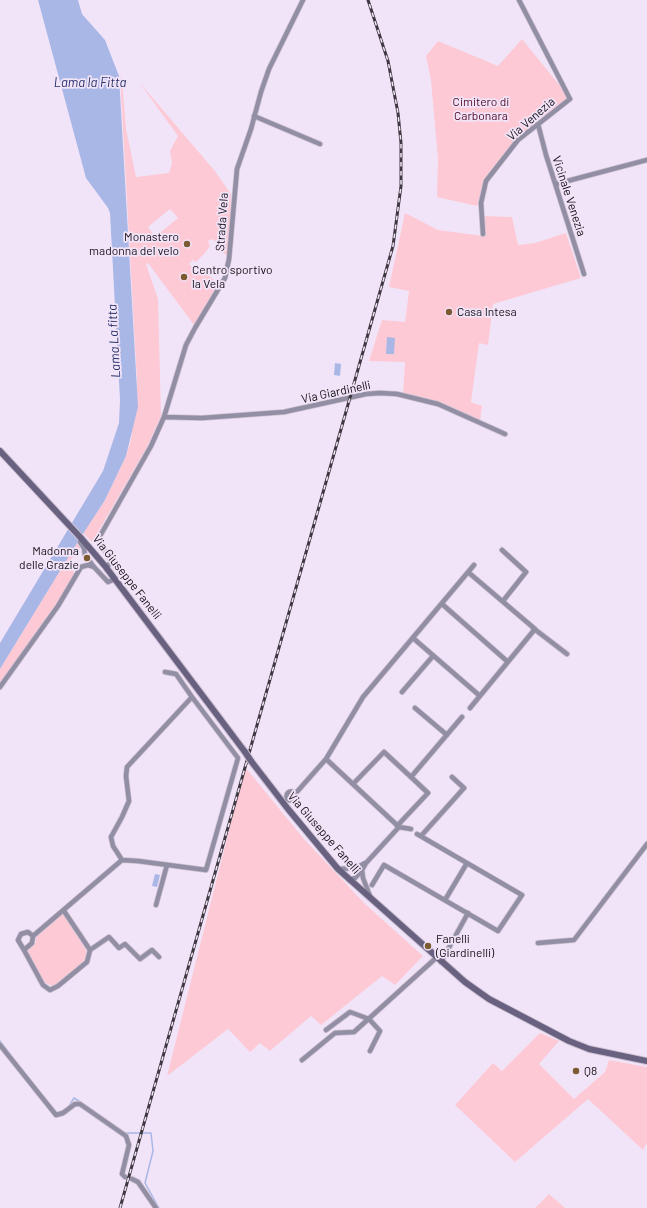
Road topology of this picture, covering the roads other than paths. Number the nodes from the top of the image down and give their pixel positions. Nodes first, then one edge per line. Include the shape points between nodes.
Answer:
1 (303, 0) edge
2 (519, 0) edge
3 (254, 116) junction
4 (538, 124) junction
5 (320, 144) dead end
6 (647, 160) edge
7 (556, 184) junction
8 (483, 234) dead end
9 (584, 274) dead end
10 (164, 417) junction
11 (505, 434) dead end
12 (0, 451) edge
13 (82, 538) junction
14 (502, 550) dead end
15 (474, 565) dead end
16 (94, 567) junction
17 (107, 568) junction
18 (468, 572) junction
19 (115, 579) junction
20 (503, 601) junction
21 (442, 604) junction
22 (535, 629) junction
23 (413, 638) junction
24 (567, 654) dead end
25 (433, 656) junction
26 (508, 662) junction
27 (165, 672) dead end
28 (0, 687) edge
29 (402, 692) dead end
30 (480, 696) junction
31 (192, 697) junction
32 (415, 708) dead end
33 (470, 708) dead end
34 (462, 717) dead end
35 (447, 735) junction
36 (326, 759) junction
37 (452, 777) dead end
38 (411, 778) junction
39 (352, 784) junction
40 (295, 794) dead end
41 (398, 827) junction
42 (411, 829) dead end
43 (647, 844) edge
44 (122, 860) junction
45 (366, 863) junction
46 (467, 863) junction
47 (167, 865) junction
48 (356, 868) junction
49 (338, 869) junction
50 (362, 870) junction
51 (349, 880) junction
52 (372, 885) dead end
53 (371, 899) junction
54 (445, 900) junction
55 (156, 905) dead end
56 (64, 911) junction
57 (468, 913) junction
58 (33, 936) junction
59 (538, 943) dead end
60 (24, 950) junction
61 (90, 950) junction
62 (159, 957) dead end
63 (438, 960) junction
64 (369, 1019) junction
65 (326, 1030) dead end
66 (0, 1045) edge
67 (370, 1051) dead end
68 (302, 1060) dead end
69 (647, 1061) edge
70 (125, 1177) dead end
71 (132, 1179) dead end
72 (156, 1208) edge

1 - 3 street, Strada Vela via 269,69
2 - 4 street, Via Venezia via 570,98
3 - 5 street
3 - 10 street, Strada Vela via 236,178 230,251 225,278 186,346
4 - 7 street, Vicinale Venezia
4 - 8 street, Via Venezia via 518,140 486,181 481,203
6 - 7 street
7 - 9 street, Vicinale Venezia
10 - 11 street, Via Giardinelli via 202,418 284,412 380,393 397,394 438,404
10 - 17 street, Strada Vela via 151,446 102,532 100,542 111,561
12 - 13 main road, Via Giuseppe Fanelli
13 - 16 street via 80,542 85,555
13 - 17 main road, Via Giuseppe Fanelli
14 - 20 street via 526,572
15 - 18 street
16 - 19 street via 108,582
16 - 28 street via 81,567 58,606
17 - 19 main road, Via Giuseppe Fanelli
18 - 20 street
18 - 21 street
18 - 22 street
19 - 49 main road, Via Giuseppe Fanelli, bridge via 288,810
20 - 22 street
21 - 23 street
21 - 26 street
22 - 24 street
22 - 26 street
23 - 25 street
23 - 36 street via 363,697
25 - 29 street
25 - 30 street
26 - 30 street
27 - 31 street via 176,674
30 - 33 street
31 - 44 street via 127,767 129,801 111,837 113,846
31 - 47 street via 238,758 206,870
32 - 35 street
34 - 35 street
35 - 38 street
36 - 39 street
36 - 40 street
37 - 46 street via 464,788 419,835
38 - 39 street via 384,752
38 - 41 street via 428,793
39 - 41 street
41 - 42 street
41 - 45 street
43 - 59 street via 574,940
44 - 47 street
44 - 56 street
45 - 48 street
45 - 50 street
46 - 54 street
46 - 57 street via 522,895 498,931
47 - 55 street
48 - 49 street
48 - 51 street
49 - 51 main road, Via Giuseppe Fanelli
50 - 51 street via 355,878
50 - 53 street
51 - 53 main road, Via Giuseppe Fanelli
52 - 54 street via 384,865
53 - 63 main road, Via Giuseppe Fanelli
54 - 57 street
56 - 58 street
56 - 61 street
57 - 63 street
58 - 60 street via 32,943
58 - 60 street via 28,932 21,934 18,940
60 - 61 street via 42,985 50,990 87,962
61 - 62 street via 109,937 119,948 125,944 140,959 152,950
63 - 64 street
63 - 69 main road, Via Giuseppe Fanelli via 489,999 569,1041 589,1049
64 - 65 street via 350,1012
64 - 67 street via 380,1031
64 - 68 street via 354,1032 335,1033
66 - 70 street via 56,1115 75,1104 80,1104 126,1136 129,1145 122,1174
71 - 72 street via 138,1182

